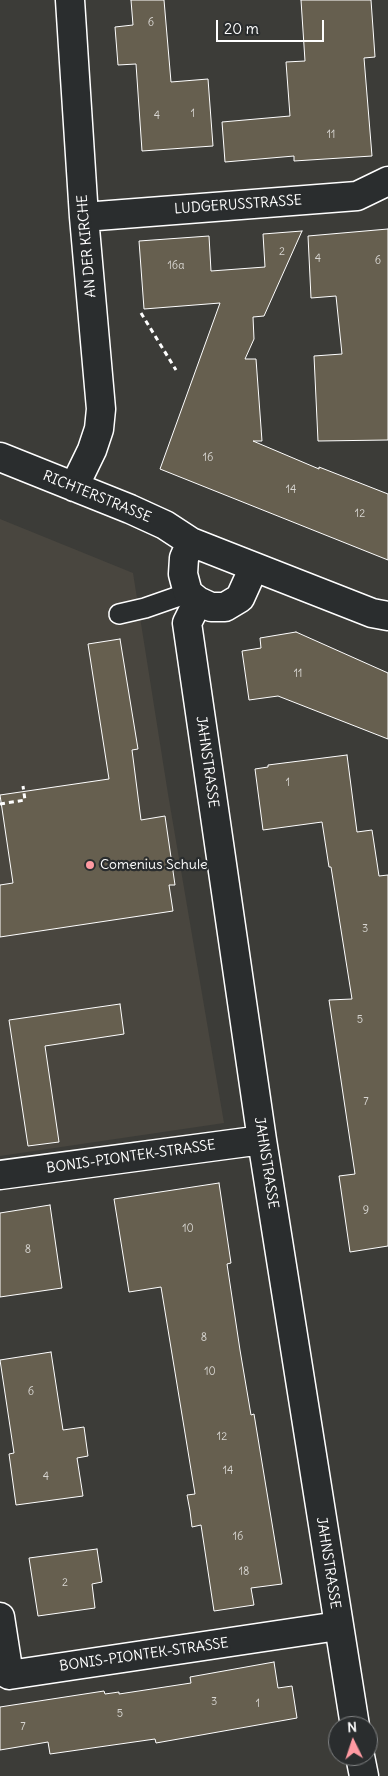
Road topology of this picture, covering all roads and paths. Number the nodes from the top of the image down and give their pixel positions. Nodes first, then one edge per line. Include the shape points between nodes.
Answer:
1 (70, 0) edge
2 (388, 181) edge
3 (84, 217) junction
4 (141, 313) dead end
5 (176, 370) dead end
6 (0, 457) edge
7 (74, 487) junction
8 (191, 542) junction
9 (254, 567) junction
10 (193, 597) junction
11 (119, 614) dead end
12 (388, 616) edge
13 (23, 786) dead end
14 (0, 804) edge
15 (262, 1140) junction
16 (0, 1175) edge
17 (0, 1617) edge
18 (338, 1626) junction
19 (353, 1716) edge

1 - 3 street, AN DER KIRCHE
2 - 3 street, LUDGERUSSTRASSE via 357,196
3 - 7 street, AN DER KIRCHE via 101,410 92,450
4 - 5 path
6 - 7 street, RICHTERSTRASSE
7 - 8 street, RICHTERSTRASSE via 156,521
8 - 9 street, RICHTERSTRASSE
8 - 10 street via 184,558 183,574
9 - 10 street via 240,598 225,607 211,607
9 - 12 street, RICHTERSTRASSE
10 - 11 lane
10 - 15 street, JAHNSTRASSE via 187,623
13 - 14 path via 25,800
15 - 16 street, BONIS-PIONTEK-STRASSE
15 - 18 street, JAHNSTRASSE
17 - 18 street, BONIS-PIONTEK-STRASSE via 9,1675
18 - 19 street, JAHNSTRASSE

